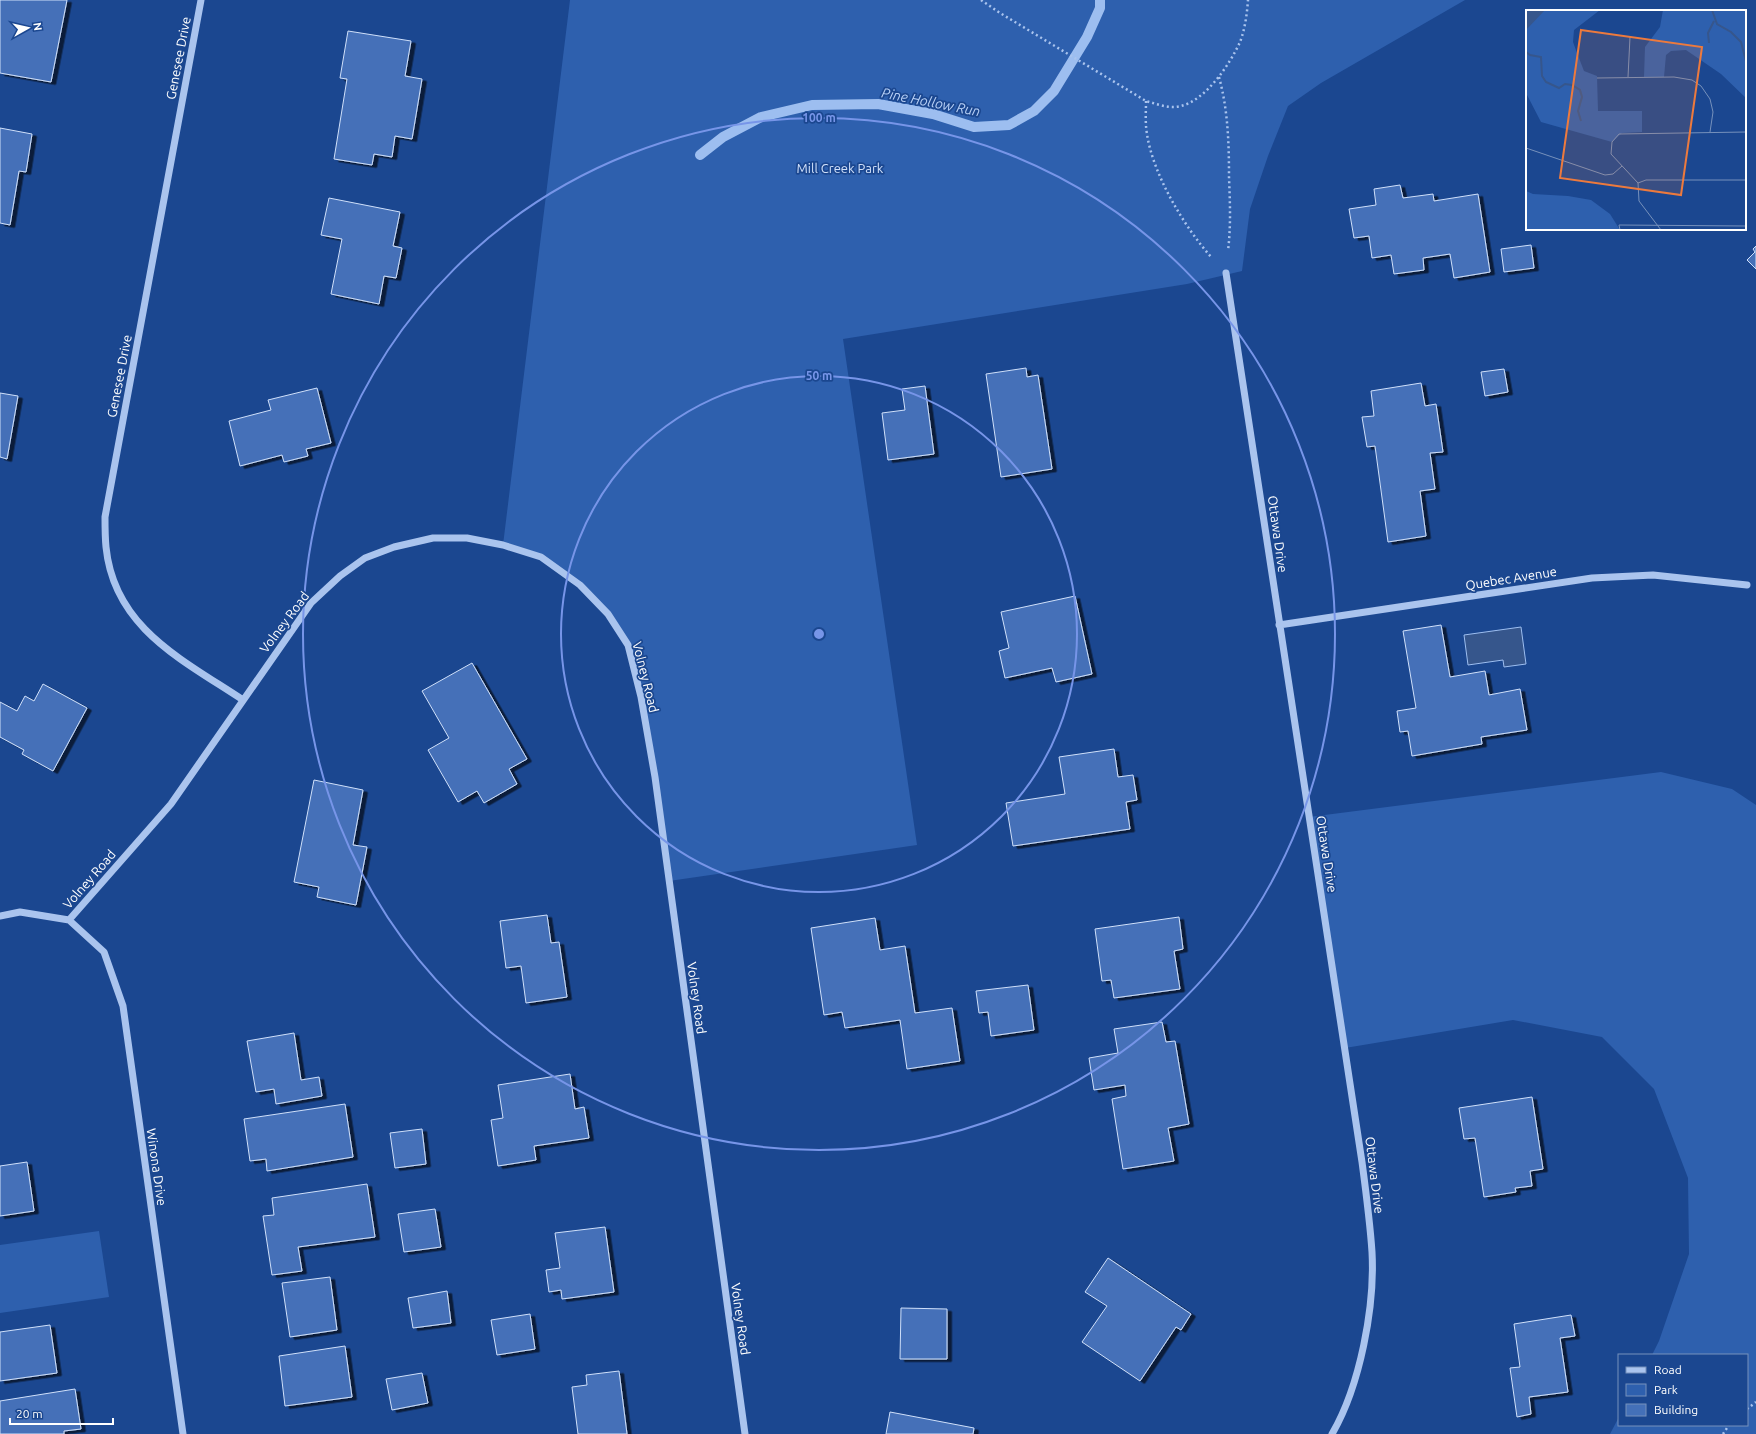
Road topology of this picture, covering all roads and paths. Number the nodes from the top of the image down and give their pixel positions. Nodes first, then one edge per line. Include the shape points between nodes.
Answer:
1 (201, 0) edge
2 (981, 0) edge
3 (1248, 0) edge
4 (1219, 77) junction
5 (1146, 100) junction
6 (1226, 273) junction
7 (1747, 585) dead end
8 (1279, 625) junction
9 (243, 700) junction
10 (0, 916) edge
11 (69, 920) junction
12 (1756, 1402) edge
13 (1748, 1408) edge
14 (183, 1434) edge
15 (745, 1434) edge
16 (1332, 1434) edge

1 - 9 street, Genesee Drive via 105,517 106,547 122,600 133,617 158,643
2 - 5 path
3 - 4 path via 1240,42
4 - 5 path via 1194,101 1180,106 1161,106
4 - 6 path via 1228,126 1231,230
5 - 6 path via 1147,134 1154,164 1177,209 1202,247
6 - 8 street, Ottawa Drive
7 - 8 street, Quebec Avenue via 1653,575 1592,578
8 - 16 street, Ottawa Drive via 1362,1162 1372,1253 1366,1335 1355,1379
9 - 11 street, Volney Road via 171,804
9 - 15 street, Volney Road via 311,603 340,576 365,558 394,547 433,538 475,539 503,545 541,557 580,585 608,614 628,644 641,697 655,777
10 - 11 street, Volney Road via 20,912
11 - 14 street, Winona Drive via 104,952 123,1006
12 - 13 path

